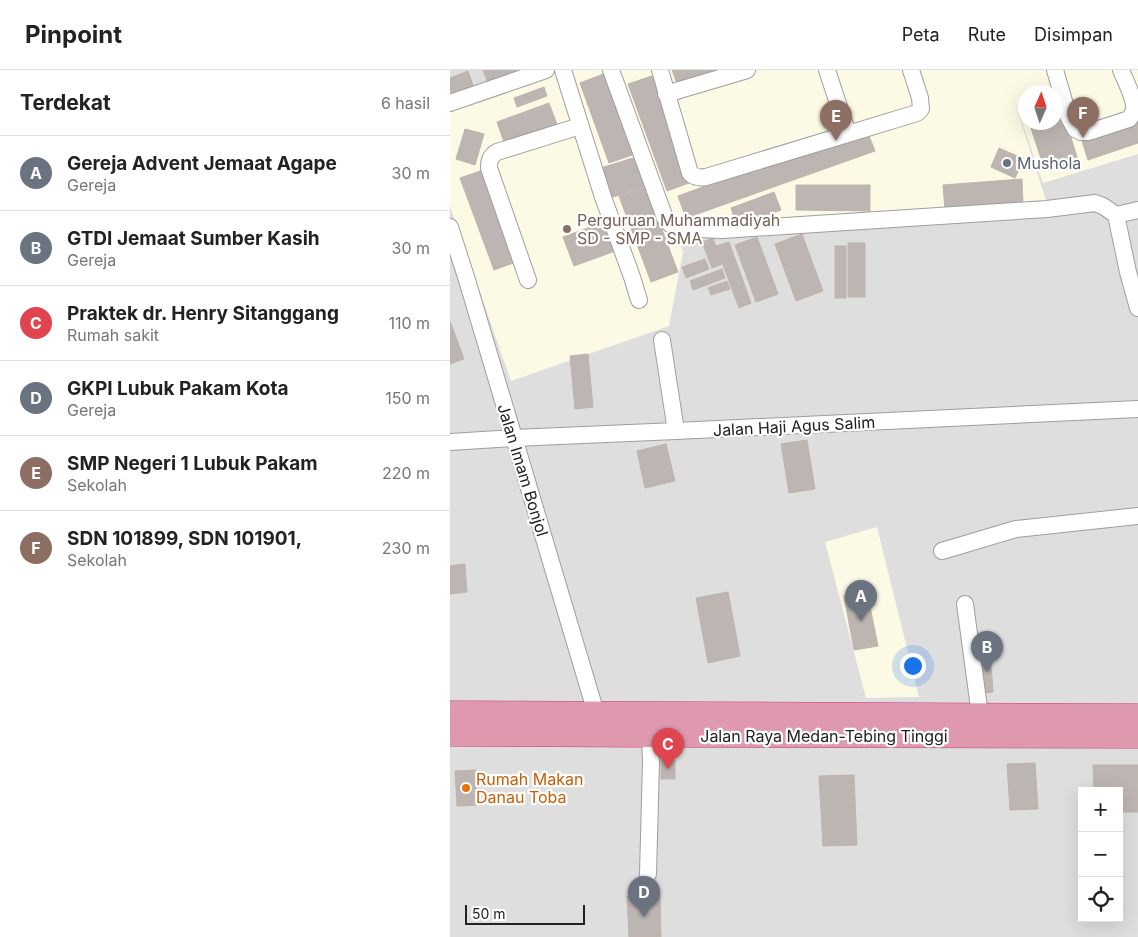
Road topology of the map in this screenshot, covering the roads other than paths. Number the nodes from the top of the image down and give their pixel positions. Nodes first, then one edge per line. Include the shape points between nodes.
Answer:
1 (546, 70) edge
2 (563, 70) edge
3 (611, 70) edge
4 (660, 70) edge
5 (747, 70) edge
6 (827, 70) edge
7 (910, 70) edge
8 (1055, 70) edge
9 (1121, 70) edge
10 (666, 94) junction
11 (450, 103) edge
12 (580, 126) junction
13 (848, 134) junction
14 (1138, 210) edge
15 (1116, 215) junction
16 (450, 227) edge
17 (450, 278) edge
18 (467, 280) junction
19 (528, 280) dead end
20 (639, 300) dead end
21 (1138, 308) edge
22 (662, 340) dead end
23 (1138, 409) edge
24 (676, 431) junction
25 (514, 438) junction
26 (450, 442) edge
27 (1138, 516) edge
28 (942, 551) dead end
29 (965, 604) dead end
30 (450, 713) edge
31 (596, 713) junction
32 (980, 715) junction
33 (1138, 716) edge
34 (710, 725) junction
35 (450, 734) edge
36 (650, 735) junction
37 (1138, 736) edge
38 (648, 874) dead end

1 - 11 street
2 - 12 street
3 - 15 street via 665,218 678,228 722,230 1047,210 1095,204
4 - 10 street
5 - 10 street
6 - 13 street
7 - 13 street via 920,98 919,111
8 - 9 street via 1069,118 1075,129 1081,132 1129,119 1133,114 1133,102
10 - 13 street via 690,173 695,177 706,178
12 - 19 street via 497,152 491,158 489,168
12 - 20 street
14 - 15 street
15 - 21 street
16 - 18 street, Jalan Imam Bonjol
17 - 18 street
18 - 25 street, Jalan Imam Bonjol
22 - 24 street
23 - 24 street, Jalan Haji Agus Salim
24 - 25 street, Jalan Haji Agus Salim
25 - 26 street, Jalan Haji Agus Salim
25 - 31 street, Jalan Imam Bonjol
27 - 28 street via 1016,529
29 - 32 street
30 - 31 highway, Jalan Raya Medan-Tebing Tinggi
31 - 34 highway, Jalan Raya Medan-Tebing Tinggi
32 - 33 highway, Jalan Raya Medan-Tebing Tinggi
32 - 34 highway, Jalan Raya Medan-Tebing Tinggi
34 - 36 highway, Jalan Raya Medan-Tebing Tinggi
34 - 37 highway, Jalan Raya Medan-Tebing Tinggi
35 - 36 highway, Jalan Raya Medan-Tebing Tinggi
36 - 38 street

